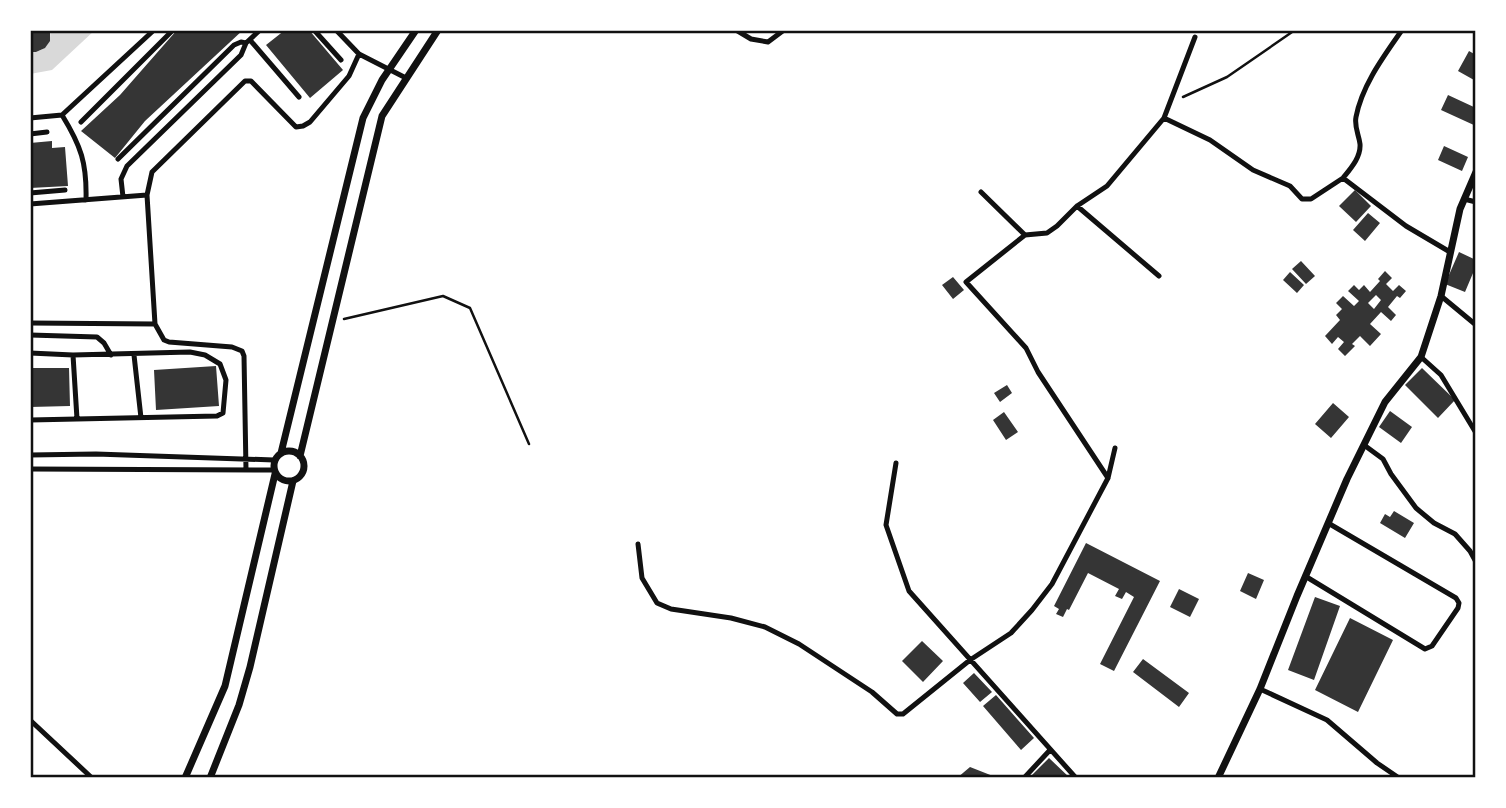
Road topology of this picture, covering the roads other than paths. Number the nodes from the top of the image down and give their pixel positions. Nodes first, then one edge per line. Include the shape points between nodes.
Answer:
1 (154, 30) edge
2 (173, 30) edge
3 (260, 30) edge
4 (314, 30) edge
5 (336, 30) edge
6 (416, 30) edge
7 (438, 30) edge
8 (736, 30) edge
9 (784, 30) edge
10 (1402, 30) edge
11 (1195, 37) dead end
12 (248, 41) junction
13 (359, 54) junction
14 (341, 60) dead end
15 (389, 69) junction
16 (406, 78) junction
17 (299, 97) dead end
18 (62, 116) junction
19 (30, 118) edge
20 (1164, 118) junction
21 (80, 122) dead end
22 (47, 132) dead end
23 (30, 134) edge
24 (118, 159) dead end
25 (1476, 172) edge
26 (1343, 178) junction
27 (65, 190) dead end
28 (30, 192) edge
29 (981, 192) dead end
30 (147, 195) junction
31 (123, 197) junction
32 (1464, 199) junction
33 (86, 200) junction
34 (1476, 202) edge
35 (30, 204) edge
36 (1077, 206) junction
37 (1025, 235) junction
38 (1450, 252) junction
39 (1159, 276) dead end
40 (1441, 296) junction
41 (30, 323) edge
42 (155, 324) junction
43 (1476, 325) edge
44 (30, 335) edge
45 (30, 353) edge
46 (73, 355) junction
47 (111, 355) junction
48 (134, 355) junction
49 (1421, 356) junction
50 (141, 418) junction
51 (77, 419) junction
52 (30, 420) edge
53 (1476, 433) edge
54 (1364, 445) junction
55 (1115, 447) dead end
56 (281, 453) junction
57 (96, 454) junction
58 (30, 455) edge
59 (300, 456) junction
60 (246, 458) junction
61 (274, 460) junction
62 (895, 463) dead end
63 (30, 469) edge
64 (96, 469) junction
65 (246, 470) junction
66 (274, 472) junction
67 (1108, 478) junction
68 (293, 481) junction
69 (1328, 523) junction
70 (638, 544) dead end
71 (1476, 562) edge
72 (1305, 576) junction
73 (970, 660) junction
74 (1261, 689) junction
75 (30, 720) edge
76 (1050, 750) junction
77 (92, 778) edge
78 (185, 778) edge
79 (210, 778) edge
80 (1024, 778) edge
81 (1076, 778) edge
82 (1219, 778) edge
83 (1399, 778) edge

1 - 18 street
2 - 21 street
3 - 12 street
4 - 14 street
5 - 13 street
6 - 15 street
7 - 16 street
8 - 9 street via 768,42
10 - 26 street via 1362,98 1355,118 1360,145 1356,162
11 - 20 street
12 - 17 street
12 - 24 street via 234,44
12 - 31 street via 241,55 127,166 121,179
13 - 15 street
13 - 30 street via 349,76 303,126 296,127 245,80 152,172
15 - 16 street
15 - 56 street via 363,118
16 - 59 street via 382,116
18 - 19 street
18 - 33 street via 83,156
20 - 26 street via 1290,186 1302,199 1311,200
20 - 36 street via 1107,186
22 - 23 street
25 - 32 street
26 - 38 street via 1406,226
27 - 28 street
29 - 37 street
30 - 31 street
30 - 42 street
31 - 33 street
32 - 34 street
32 - 38 street
33 - 35 street
36 - 37 street via 1047,233
36 - 39 street
37 - 67 street via 966,282 1026,348
38 - 40 street
40 - 43 street
40 - 49 street
41 - 42 street
42 - 60 street via 169,342 242,351
44 - 47 street via 97,337
45 - 46 street
46 - 47 street
46 - 51 street
47 - 48 street
48 - 50 street
48 - 50 street via 205,355 220,364 226,380 225,404 218,416
49 - 53 street via 1441,375
49 - 54 street via 1385,402
50 - 51 street
51 - 52 street
54 - 69 street
54 - 71 street via 1384,458 1416,508 1455,534
55 - 67 street
56 - 59 street via 291,451
56 - 61 street
57 - 58 street
57 - 60 street
57 - 64 street
59 - 68 street via 303,471
60 - 61 street
60 - 65 street
61 - 66 street
62 - 73 street via 886,525 909,591
63 - 64 street
64 - 65 street
65 - 66 street
66 - 68 street via 283,481
66 - 78 street via 225,686
67 - 73 street via 1052,584 1011,633
68 - 79 street via 250,667
69 - 72 street
69 - 72 street via 1455,598 1458,608 1432,646 1425,649
70 - 73 street via 642,578 657,603 765,627 873,692 897,714 910,710
72 - 74 street
73 - 76 street
74 - 82 street
74 - 83 street via 1327,720
75 - 77 street
76 - 80 street
76 - 81 street

